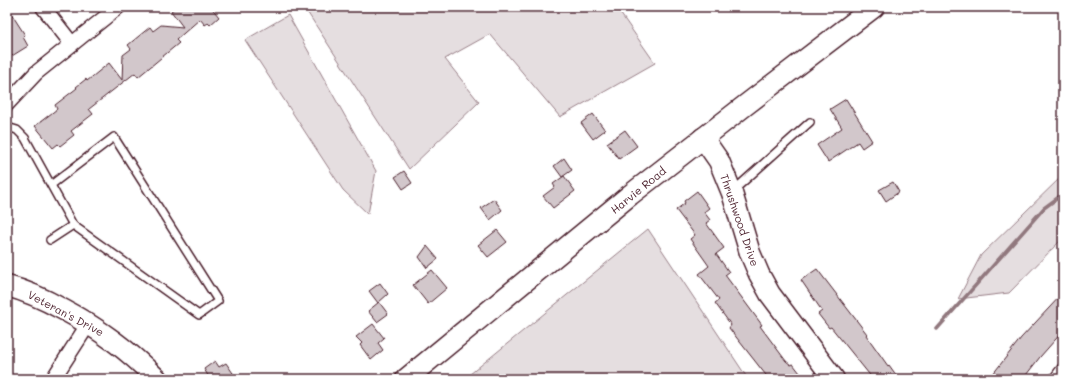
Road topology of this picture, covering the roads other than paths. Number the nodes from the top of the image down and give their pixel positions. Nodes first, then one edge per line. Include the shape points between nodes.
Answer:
1 (43, 7) edge
2 (118, 7) edge
3 (874, 7) edge
4 (72, 44) junction
5 (7, 104) edge
6 (810, 122) dead end
7 (7, 127) edge
8 (703, 138) junction
9 (51, 185) junction
10 (732, 193) junction
11 (73, 225) junction
12 (50, 240) dead end
13 (7, 286) edge
14 (89, 323) junction
15 (1063, 371) edge
16 (52, 379) edge
17 (157, 379) edge
18 (406, 379) edge
19 (834, 379) edge
20 (1057, 379) edge

1 - 4 street
2 - 4 street
3 - 8 street, Harvie Road
4 - 5 street via 36,73
6 - 10 lane
7 - 9 lane via 17,130 24,138
8 - 10 street, Thrushwood Drive via 719,161
8 - 18 street, Harvie Road
9 - 11 lane
9 - 11 lane via 114,137 218,301 199,316
10 - 19 street, Thrushwood Drive via 759,274 770,294
11 - 12 lane
13 - 14 street, Veteran's Drive via 19,289
14 - 16 street
14 - 17 street, Veteran's Drive via 137,359
15 - 20 street

